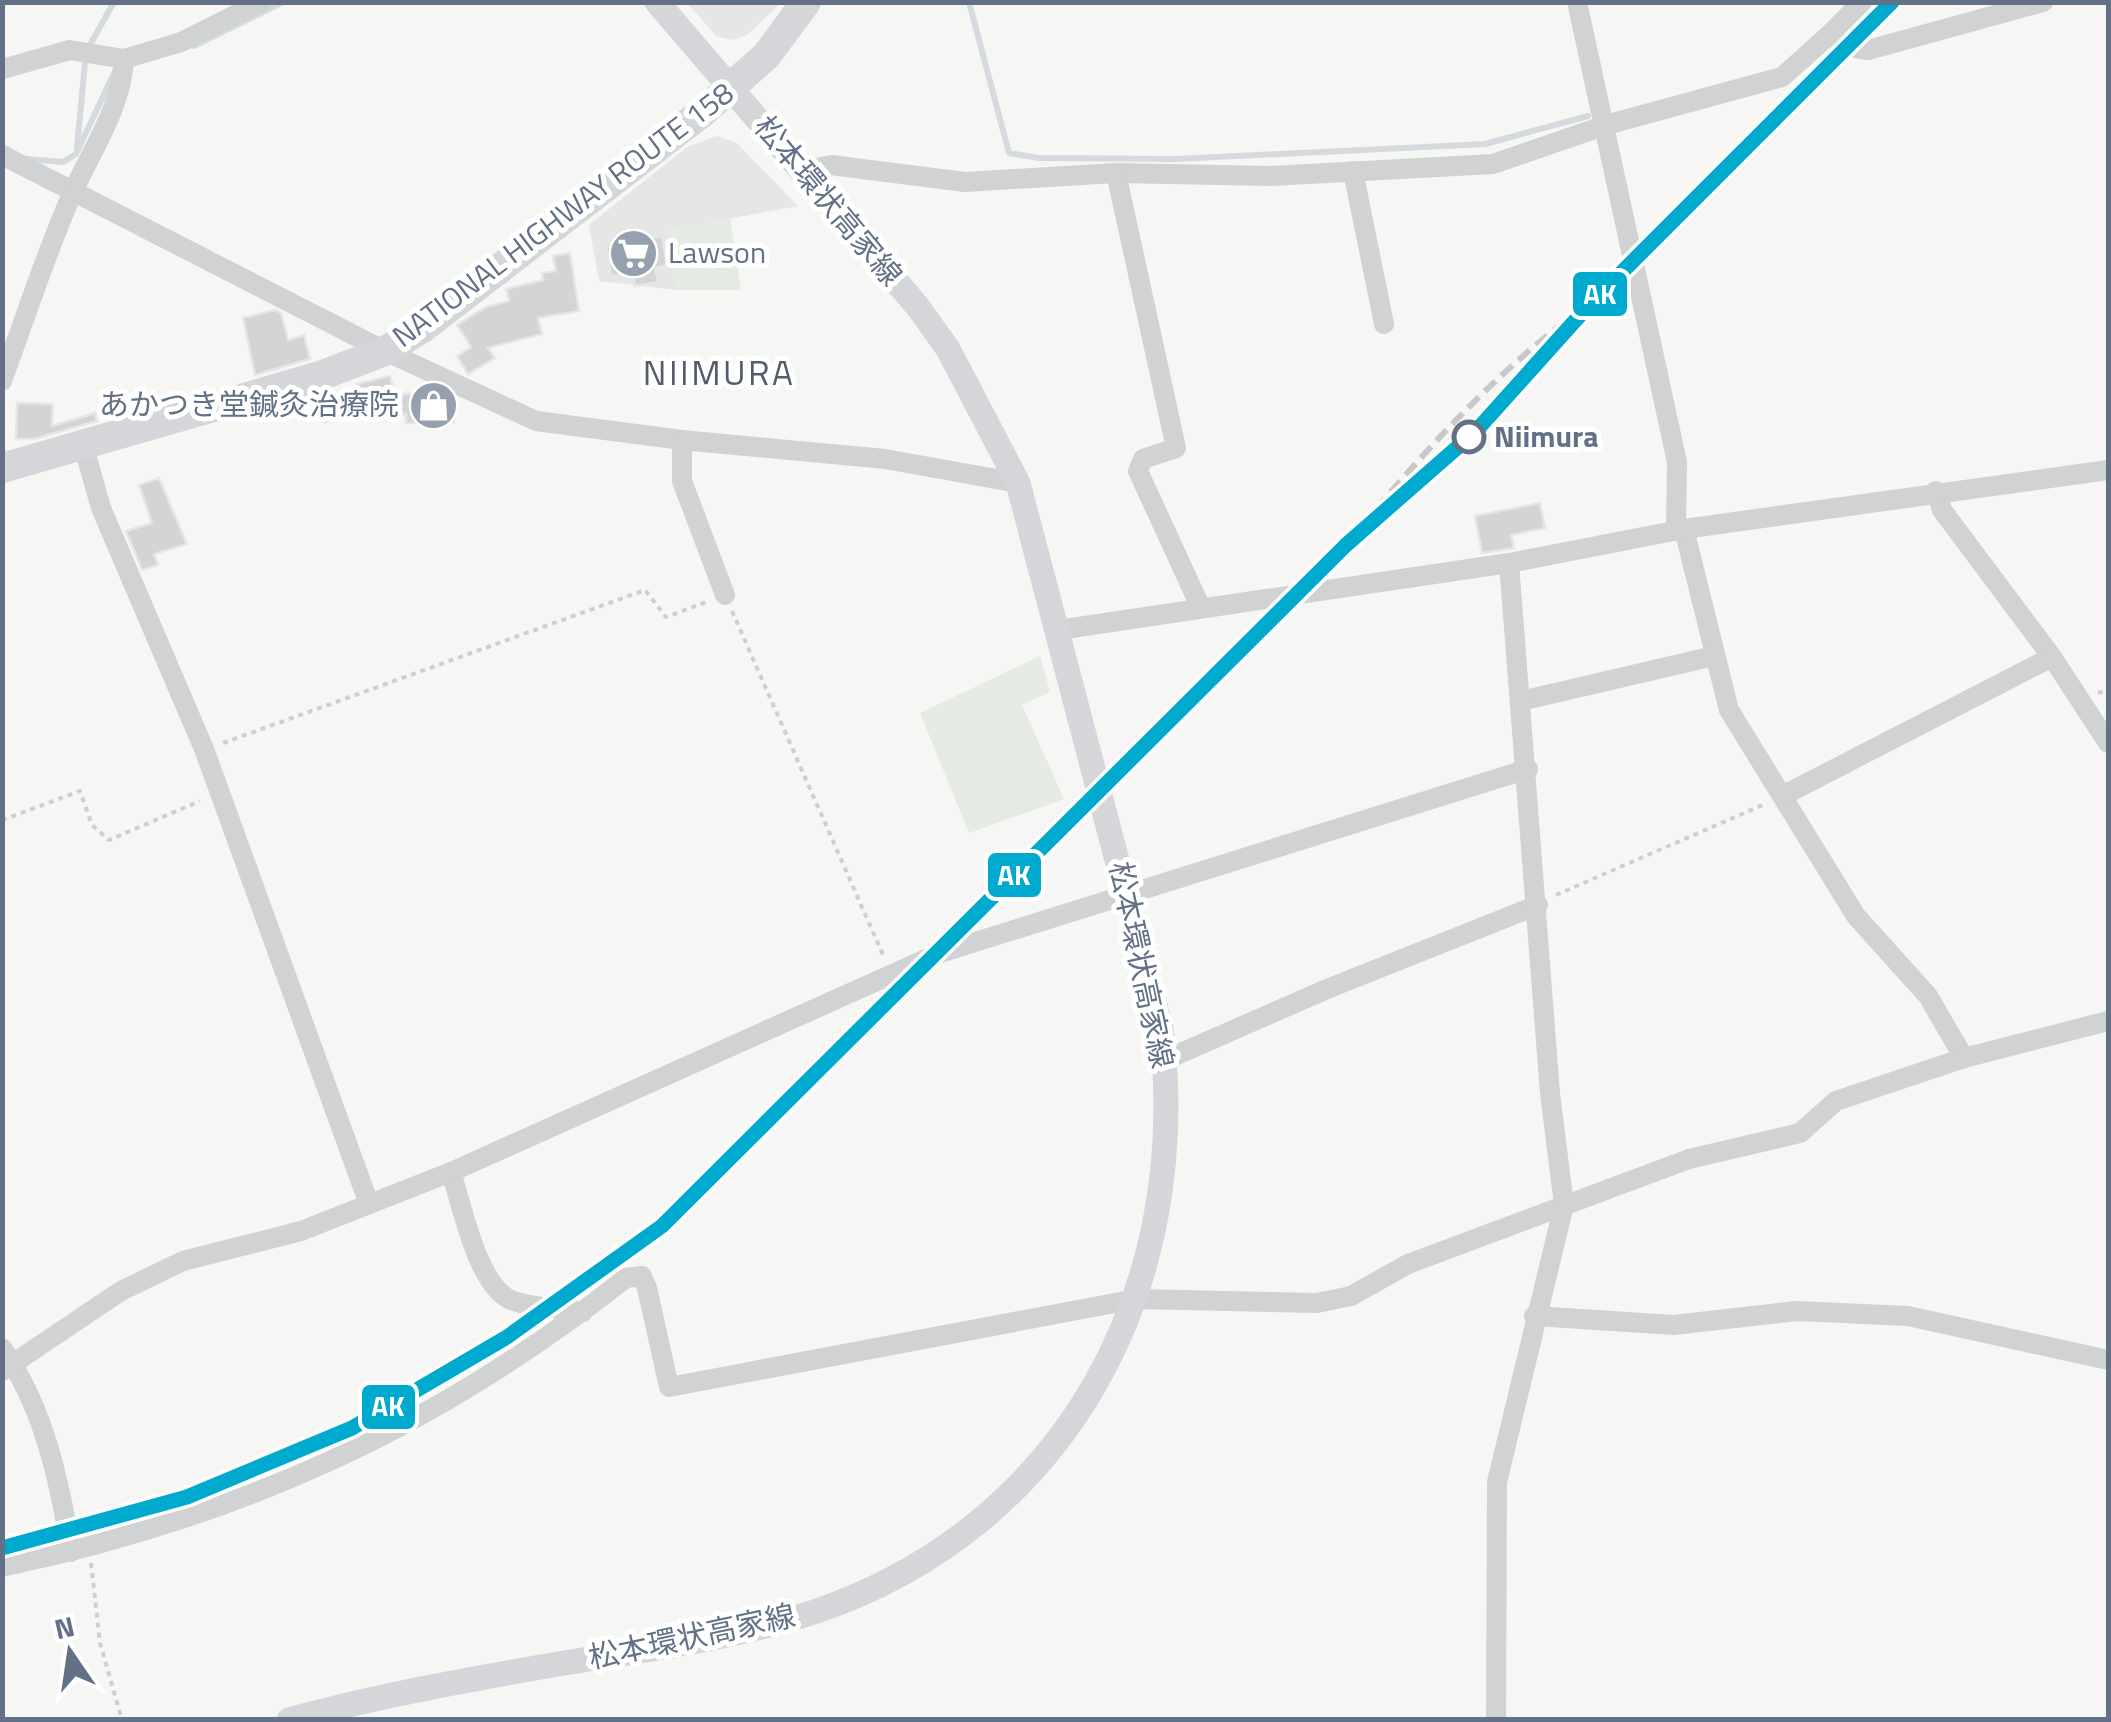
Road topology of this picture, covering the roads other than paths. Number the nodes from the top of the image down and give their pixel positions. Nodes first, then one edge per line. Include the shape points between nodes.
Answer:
1 (260, 2) edge
2 (657, 2) edge
3 (806, 2) edge
4 (1576, 2) edge
5 (1862, 2) edge
6 (2043, 2) edge
7 (1829, 36) junction
8 (124, 66) junction
9 (2, 69) edge
10 (731, 88) junction
11 (1606, 125) junction
12 (9, 160) edge
13 (803, 171) junction
14 (1353, 171) junction
15 (1116, 173) junction
16 (72, 193) junction
17 (1384, 324) dead end
18 (384, 351) junction
19 (2, 381) edge
20 (682, 440) junction
21 (83, 444) junction
22 (2, 468) edge
23 (2108, 470) edge
24 (1018, 483) junction
25 (1936, 491) junction
26 (1680, 530) junction
27 (1509, 563) junction
28 (725, 594) road end
29 (1200, 606) junction
30 (1058, 630) junction
31 (1714, 656) junction
32 (2052, 658) junction
33 (1521, 701) junction
34 (2108, 743) edge
35 (1528, 769) junction
36 (1784, 796) junction
37 (1128, 893) junction
38 (1538, 904) junction
39 (2108, 1020) edge
40 (1964, 1058) junction
41 (1165, 1060) junction
42 (451, 1172) junction
43 (369, 1204) junction
44 (1564, 1204) junction
45 (1136, 1299) junction
46 (582, 1312) junction
47 (1534, 1316) junction
48 (2108, 1360) edge
49 (6, 1361) edge
50 (80, 1551) junction
51 (2, 1567) edge
52 (289, 1720) edge
53 (1496, 1720) edge

1 - 8 street
2 - 10 main road, 松本環状高家線
3 - 10 highway, NATIONAL HIGHWAY ROUTE 158 via 766,56
4 - 11 street
5 - 7 street
6 - 7 street via 1868,50
7 - 11 street via 1782,77
8 - 9 street via 70,50
8 - 16 street via 102,134
10 - 13 main road, 松本環状高家線
10 - 18 highway, NATIONAL HIGHWAY ROUTE 158
11 - 14 street via 1493,164
11 - 26 street via 1677,462
12 - 16 street
13 - 15 street via 831,165 965,182
13 - 24 main road, 松本環状高家線 via 948,349
14 - 15 street
14 - 17 street
15 - 29 street via 1176,448 1143,459 1138,471
16 - 18 street
16 - 19 street
18 - 20 street via 536,420
18 - 21 highway, NATIONAL HIGHWAY ROUTE 158
20 - 24 street via 884,459
20 - 28 street via 682,481
21 - 22 highway, NATIONAL HIGHWAY ROUTE 158
21 - 43 street via 100,508 204,750
23 - 25 street
24 - 30 main road, 松本環状高家線
25 - 26 street
25 - 32 street via 1942,510
26 - 27 street
26 - 31 street
27 - 29 street
27 - 33 street
29 - 30 street
30 - 37 main road, 松本環状高家線
31 - 33 street
31 - 36 street via 1729,710
32 - 34 street
32 - 36 street
33 - 35 street
35 - 37 street
35 - 38 street
36 - 40 street via 1856,916 1928,996
37 - 41 main road, 松本環状高家線
37 - 42 street via 891,973
38 - 41 street
38 - 44 street
39 - 40 street
40 - 44 street via 1836,1101 1800,1133 1689,1158
41 - 45 main road, 松本環状高家線 via 1169,1114 1162,1203
42 - 43 street
42 - 46 street via 480,1262 497,1289 508,1299
43 - 49 street via 302,1231 183,1262
44 - 45 street via 1408,1264 1350,1296 1317,1303
44 - 47 street
45 - 46 street via 670,1387 642,1276 626,1278
45 - 52 main road, 松本環状高家線 via 1098,1380 1040,1458 951,1542 882,1583 764,1626
46 - 50 street via 518,1360 400,1429 196,1518
47 - 48 street via 1674,1325 1797,1311 1908,1316
47 - 53 street via 1498,1482
49 - 50 street via 60,1484
50 - 51 street

